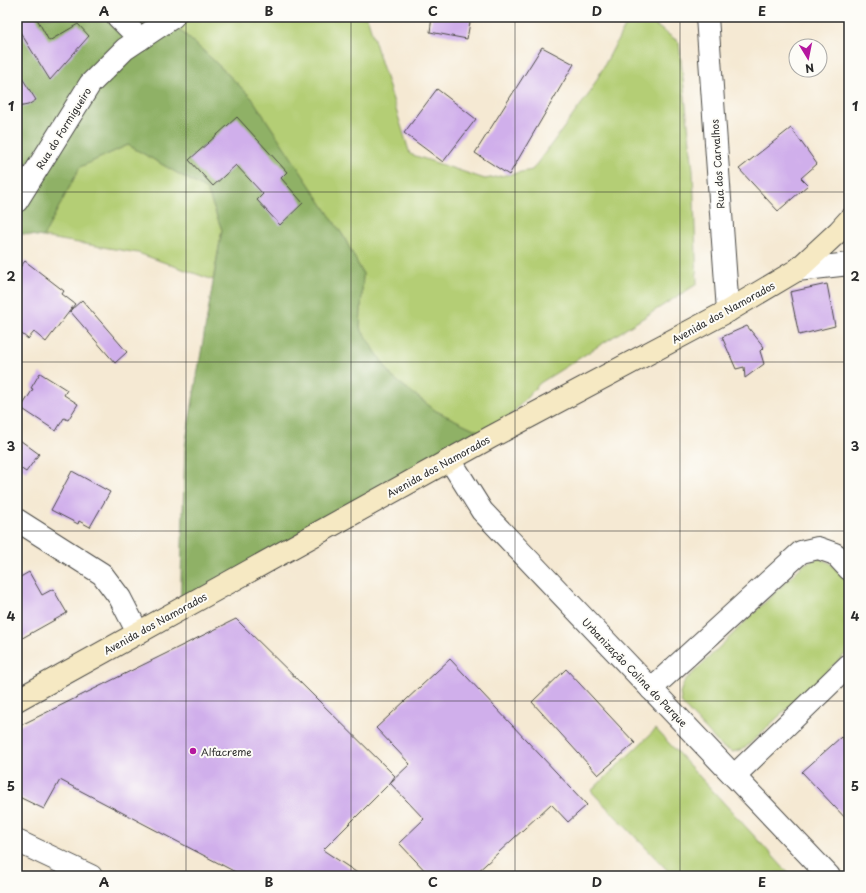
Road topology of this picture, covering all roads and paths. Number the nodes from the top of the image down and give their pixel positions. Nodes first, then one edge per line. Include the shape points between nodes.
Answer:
1 (118, 17) edge
2 (173, 17) edge
3 (707, 17) edge
4 (140, 39) junction
5 (17, 201) edge
6 (846, 229) edge
7 (849, 264) edge
8 (798, 270) junction
9 (728, 310) junction
10 (450, 460) junction
11 (17, 520) edge
12 (849, 569) edge
13 (138, 633) junction
14 (849, 665) edge
15 (651, 689) junction
16 (17, 700) edge
17 (734, 776) junction
18 (17, 840) edge
19 (91, 876) edge
20 (829, 876) edge

1 - 4 street
2 - 4 street, Rua do Formigueiro
3 - 9 street, Rua dos Carvalhos
4 - 5 street, Rua do Formigueiro via 125,49 90,84
6 - 8 street, Avenida dos Namorados
7 - 8 street
8 - 9 street, Avenida dos Namorados
9 - 10 street, Avenida dos Namorados
10 - 13 street, Avenida dos Namorados
10 - 15 street, Urbanização Colina do Parque via 482,511
11 - 13 street via 102,574 120,598
12 - 15 street via 835,554 818,548 800,552
13 - 16 street, Avenida dos Namorados
14 - 17 street
15 - 17 street, Urbanização Colina do Parque
17 - 20 street, Urbanização Colina do Parque
18 - 19 street

